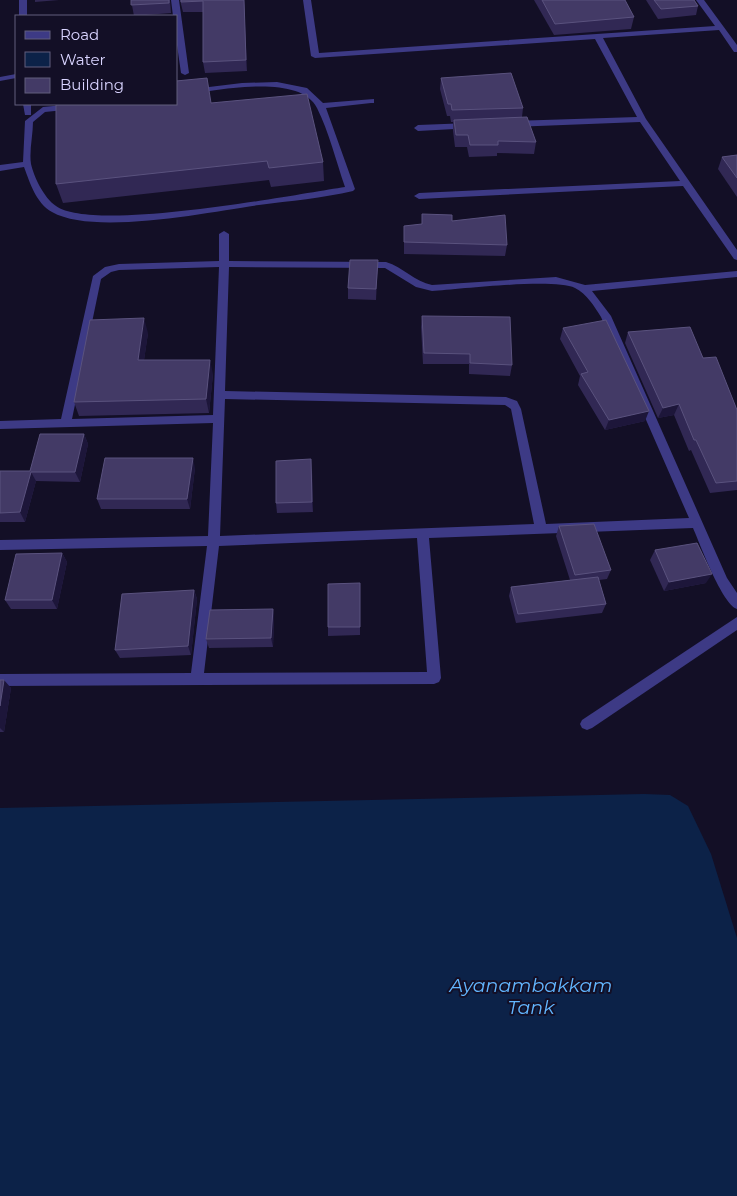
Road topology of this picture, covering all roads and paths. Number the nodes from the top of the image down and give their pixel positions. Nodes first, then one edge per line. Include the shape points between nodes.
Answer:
1 (23, 0) edge
2 (175, 0) edge
3 (307, 0) edge
4 (700, 0) edge
5 (23, 15) edge
6 (177, 15) edge
7 (178, 22) edge
8 (721, 28) junction
9 (598, 36) junction
10 (737, 50) edge
11 (185, 73) dead end
12 (15, 76) edge
13 (0, 79) edge
14 (178, 94) edge
15 (371, 101) dead end
16 (84, 105) edge
17 (321, 106) junction
18 (642, 119) junction
19 (506, 124) edge
20 (477, 125) edge
21 (418, 128) dead end
22 (27, 164) junction
23 (0, 168) edge
24 (686, 183) junction
25 (419, 196) dead end
26 (224, 234) dead end
27 (737, 257) edge
28 (224, 264) junction
29 (737, 274) edge
30 (586, 288) junction
31 (219, 395) junction
32 (218, 419) junction
33 (65, 424) junction
34 (0, 425) edge
35 (697, 523) junction
36 (541, 529) junction
37 (424, 534) junction
38 (214, 541) junction
39 (0, 545) edge
40 (737, 604) edge
41 (737, 623) edge
42 (196, 678) junction
43 (0, 680) edge
44 (587, 724) dead end

1 - 5 street
2 - 6 street
3 - 9 street via 315,56
4 - 8 street
7 - 11 street
8 - 9 street
8 - 10 street
9 - 18 street
12 - 13 street
14 - 17 street via 230,87 281,86 304,90
15 - 17 street
16 - 22 street via 43,110 29,121
17 - 22 street via 350,188 234,206 109,220 57,212 46,204
18 - 19 street
18 - 24 street
20 - 21 street
22 - 23 street
24 - 25 street
24 - 27 street
26 - 28 street
28 - 30 street via 386,265 417,284 432,288 556,280 570,281
28 - 31 street
28 - 33 street via 108,269 96,278
29 - 30 street
30 - 35 street via 606,316
31 - 32 street
31 - 36 street via 506,401 516,409
32 - 33 street
32 - 38 street
33 - 34 street
35 - 36 street
35 - 40 street via 722,581
36 - 37 street
37 - 38 street
37 - 42 street via 434,678
38 - 39 street
38 - 42 street
41 - 44 street
42 - 43 street

